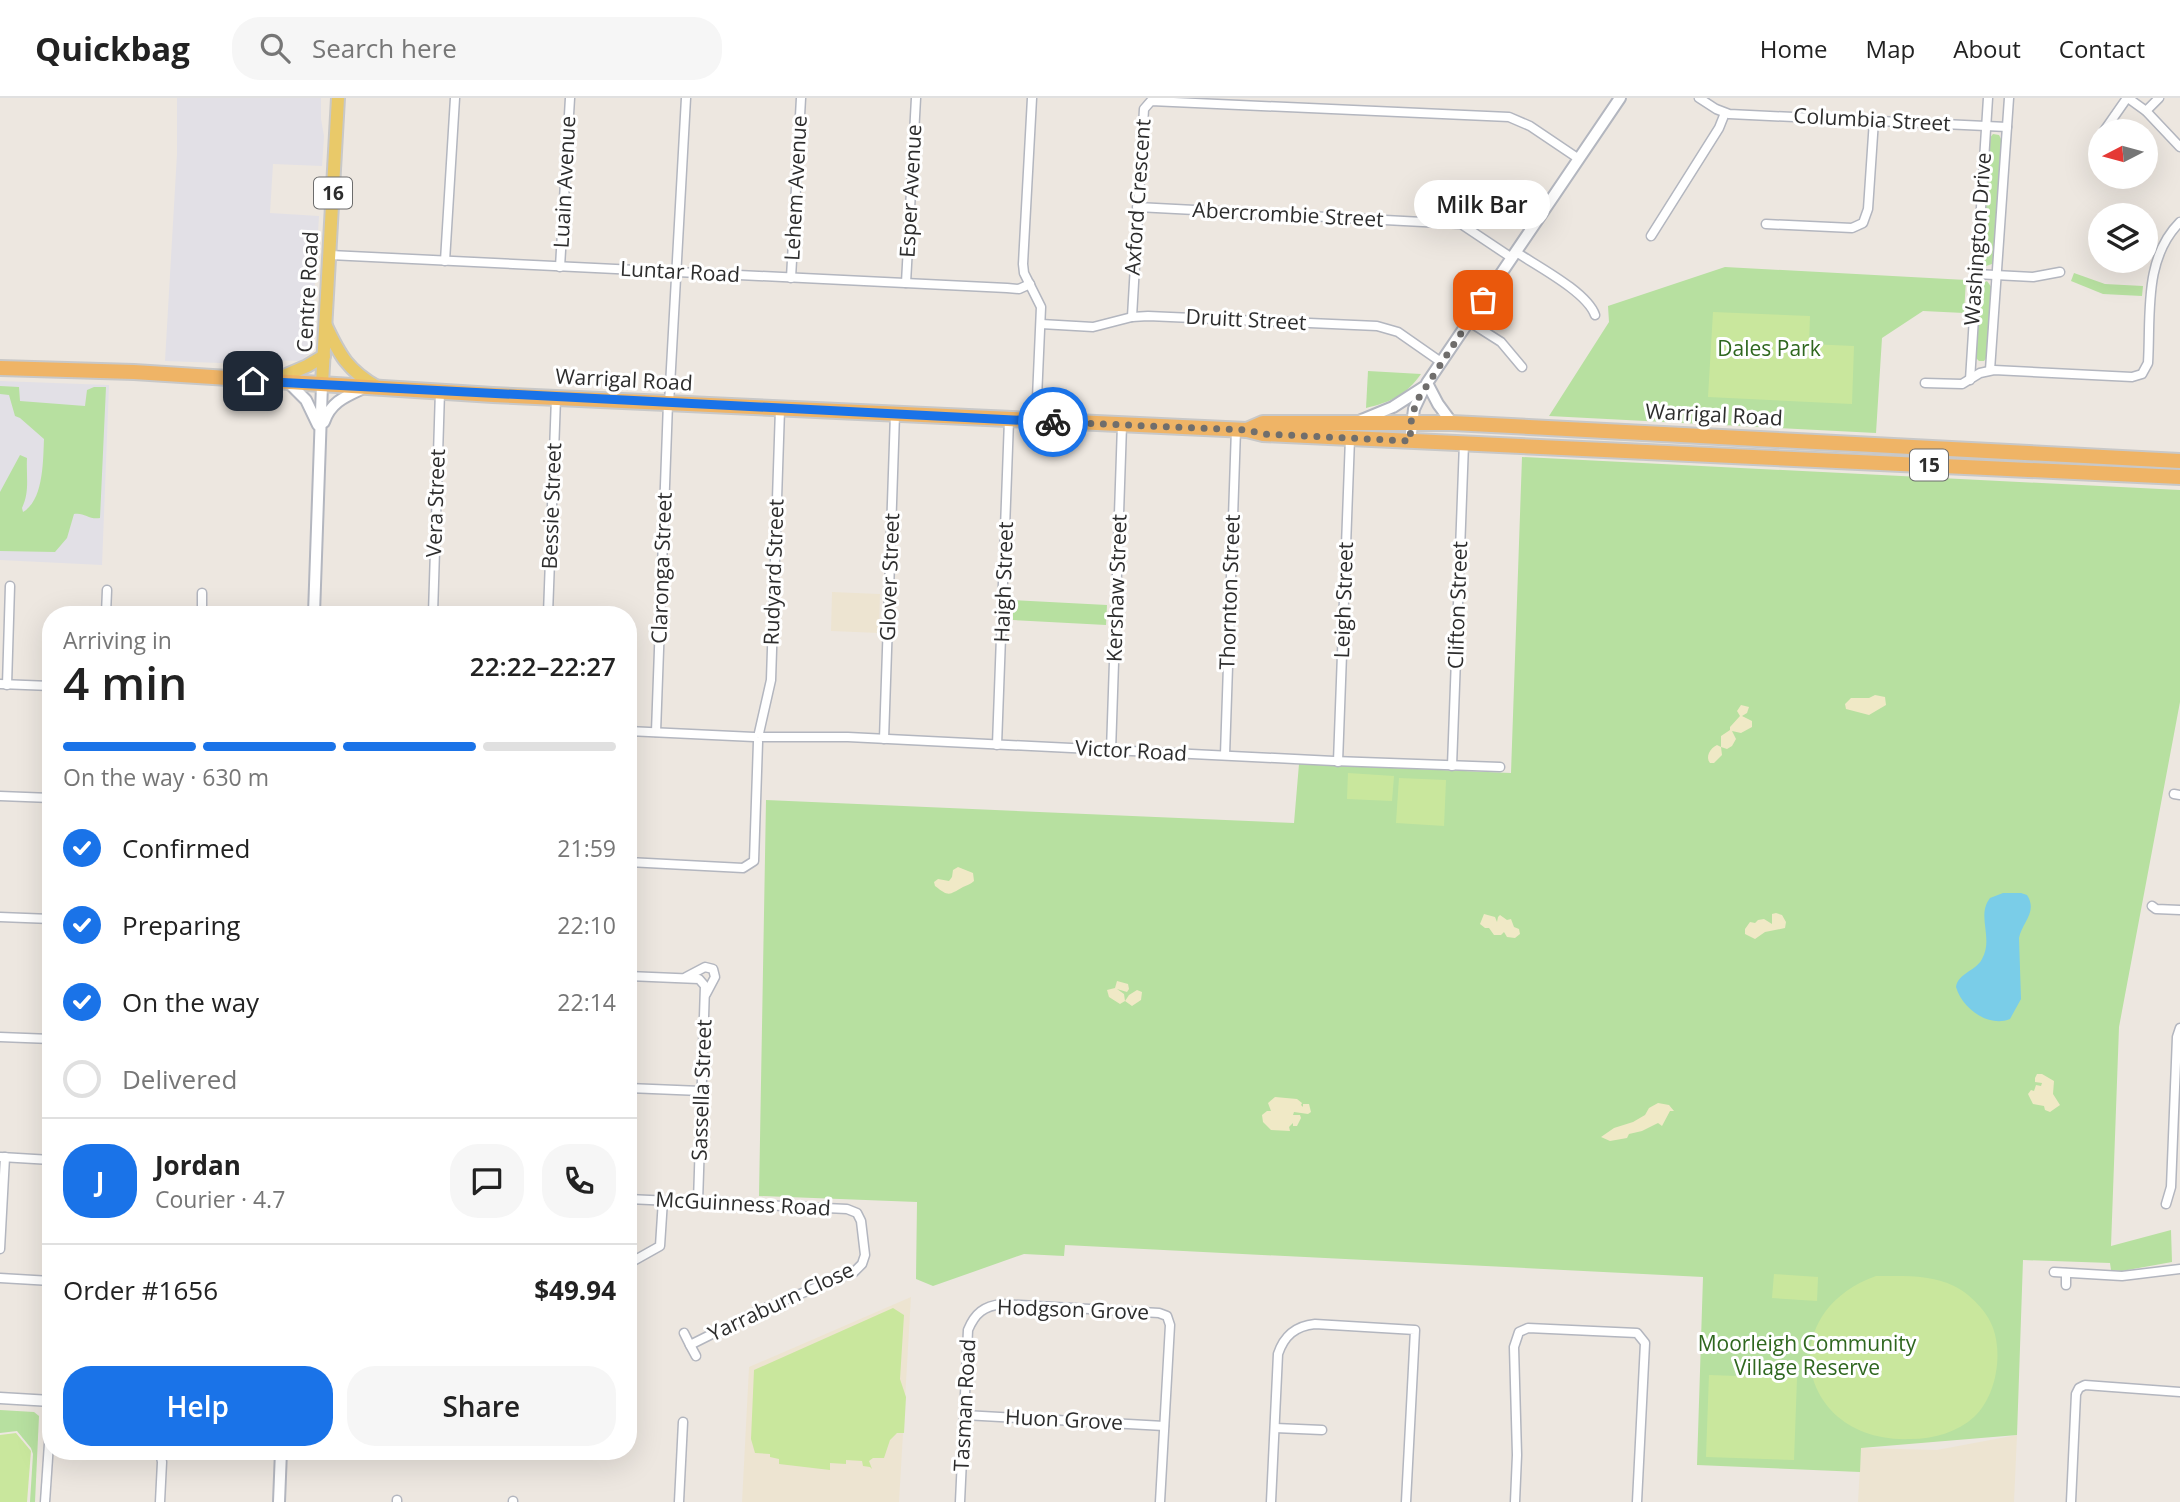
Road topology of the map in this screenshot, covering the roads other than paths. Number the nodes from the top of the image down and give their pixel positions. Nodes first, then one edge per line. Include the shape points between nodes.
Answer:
1 (338, 98) edge
2 (455, 98) edge
3 (570, 98) edge
4 (686, 98) edge
5 (801, 98) edge
6 (916, 98) edge
7 (1032, 98) edge
8 (1620, 98) edge
9 (1699, 98) edge
10 (1988, 98) edge
11 (2009, 98) edge
12 (2128, 98) edge
13 (2159, 98) edge
14 (2146, 111) junction
15 (1725, 113) junction
16 (2113, 119) edge
17 (1874, 120) junction
18 (1986, 126) junction
19 (2007, 127) junction
20 (2180, 147) edge
21 (1579, 159) junction
22 (1137, 207) junction
23 (2180, 222) edge
24 (1766, 224) dead end
25 (1651, 236) dead end
26 (330, 255) junction
27 (1514, 255) junction
28 (445, 261) junction
29 (561, 267) junction
30 (676, 272) junction
31 (2060, 272) dead end
32 (1976, 274) junction
33 (1997, 275) junction
34 (791, 278) junction
35 (906, 283) junction
36 (1030, 285) junction
37 (1595, 315) dead end
38 (1132, 317) junction
39 (1468, 321) junction
40 (1041, 324) junction
41 (326, 326) junction
42 (324, 356) junction
43 (1441, 362) junction
44 (1522, 367) dead end
45 (0, 368) edge
46 (1987, 371) junction
47 (1970, 380) junction
48 (272, 381) junction
49 (289, 383) junction
50 (1925, 383) dead end
51 (322, 384) junction
52 (1426, 385) junction
53 (372, 387) junction
54 (440, 391) junction
55 (556, 398) junction
56 (668, 404) junction
57 (780, 409) junction
58 (895, 414) junction
59 (1009, 420) junction
60 (1036, 421) junction
61 (1356, 422) junction
62 (1411, 422) junction
63 (1452, 423) junction
64 (1122, 425) junction
65 (1241, 429) junction
66 (320, 431) junction
67 (1350, 438) junction
68 (1410, 441) junction
69 (1464, 443) junction
70 (2180, 461) edge
71 (2180, 477) edge
72 (10, 586) dead end
73 (107, 590) dead end
74 (202, 593) dead end
75 (106, 606) edge
76 (202, 606) edge
77 (314, 606) edge
78 (433, 606) edge
79 (548, 606) edge
80 (2, 685) edge
81 (42, 686) edge
82 (637, 731) edge
83 (656, 732) junction
84 (758, 737) junction
85 (884, 739) junction
86 (997, 745) junction
87 (1111, 751) junction
88 (1225, 755) junction
89 (1338, 761) junction
90 (1452, 766) junction
91 (1500, 767) dead end
92 (0, 796) edge
93 (42, 798) edge
94 (637, 862) edge
95 (2152, 906) dead end
96 (2180, 910) edge
97 (0, 917) edge
98 (42, 919) edge
99 (637, 976) edge
100 (683, 978) junction
101 (705, 997) junction
102 (2180, 1028) edge
103 (0, 1037) edge
104 (42, 1039) edge
105 (637, 1088) edge
106 (701, 1091) junction
107 (2177, 1125) edge
108 (2, 1157) edge
109 (42, 1159) edge
110 (637, 1199) edge
111 (663, 1200) junction
112 (698, 1202) junction
113 (2166, 1204) dead end
114 (857, 1213) joint
115 (0, 1249) edge
116 (637, 1259) edge
117 (2180, 1269) edge
118 (2054, 1272) dead end
119 (2066, 1273) junction
120 (0, 1278) edge
121 (42, 1280) edge
122 (2066, 1285) dead end
123 (979, 1311) joint
124 (684, 1333) dead end
125 (690, 1345) junction
126 (696, 1356) dead end
127 (2180, 1392) edge
128 (0, 1398) edge
129 (42, 1401) edge
130 (964, 1415) junction
131 (683, 1422) dead end
132 (1164, 1426) junction
133 (1275, 1428) junction
134 (1322, 1430) dead end
135 (48, 1460) edge
136 (162, 1460) edge
137 (281, 1460) edge
138 (45, 1502) edge
139 (160, 1502) edge
140 (279, 1502) edge
141 (679, 1502) edge
142 (960, 1502) edge
143 (1160, 1502) edge
144 (1271, 1502) edge
145 (1406, 1502) edge
146 (1515, 1502) edge
147 (1637, 1502) edge
148 (2071, 1502) edge

1 - 26 main road, Centre Road / 16
2 - 28 street
3 - 29 street, Luain Avenue
4 - 30 street, Claronga Street
5 - 34 street, Lehem Avenue
6 - 35 street, Esper Avenue
7 - 36 street via 1023,264
8 - 21 main road
9 - 15 street, Columbia Street
10 - 18 street, Washington Drive
11 - 19 street, Washington Drive
12 - 14 street
12 - 16 street
13 - 14 street
14 - 20 street
15 - 17 street, Columbia Street
15 - 25 street
17 - 18 street, Columbia Street
17 - 24 street via 1863,223 1852,228
18 - 19 street, Columbia Street
18 - 32 street, Washington Drive
19 - 33 street, Washington Drive
21 - 22 street, Axford Crescent via 1530,125 1509,117 1155,100 1144,109
21 - 27 main road
22 - 27 street, Abercrombie Street via 1461,223
22 - 38 street, Axford Crescent
23 - 46 street via 2154,266 2145,372 2132,377
26 - 28 street, Luntar Road
26 - 41 main road, Centre Road / 16
27 - 37 street, Abercrombie Street via 1580,295
27 - 39 main road
28 - 29 street, Luntar Road
29 - 30 street, Luntar Road
30 - 34 street, Luntar Road
30 - 56 street, Claronga Street
31 - 33 street via 2033,277
32 - 33 street
32 - 47 street, Washington Drive
33 - 46 street, Washington Drive
34 - 35 street, Luntar Road
35 - 36 street, Luntar Road via 1019,289
36 - 40 street via 1041,307
38 - 40 street, Druitt Street via 1093,327
38 - 43 street, Druitt Street via 1384,327
39 - 43 main road
39 - 44 street via 1501,342
40 - 60 street
41 - 42 main road, Centre Road / 16
41 - 53 main road via 343,360
42 - 48 main road
42 - 51 main road, Centre Road / 16
43 - 52 main road
45 - 48 highway, Warrigal Road / 15
46 - 47 street
47 - 50 street
48 - 49 highway, Warrigal Road / 15
49 - 51 highway, Warrigal Road / 15
49 - 66 main road via 306,400
51 - 53 highway, Warrigal Road / 15
51 - 66 main road, Centre Road / 16
52 - 61 main road via 1388,410
52 - 62 main road
52 - 63 main road
53 - 54 highway, Warrigal Road / 15
53 - 66 main road via 338,401
54 - 55 highway, Warrigal Road / 15
54 - 78 street, Vera Street
55 - 56 highway, Warrigal Road / 15
55 - 79 street, Bessie Street
56 - 57 highway, Warrigal Road / 15
56 - 83 street, Claronga Street
57 - 58 highway, Warrigal Road / 15
57 - 84 street, Rudyard Street via 771,680
58 - 59 highway, Warrigal Road / 15
58 - 85 street, Glover Street
59 - 60 highway, Warrigal Road / 15
59 - 86 street, Haigh Street
60 - 64 highway, Warrigal Road / 15
61 - 62 highway, Warrigal Road / 15
61 - 65 highway, Warrigal Road / 15 via 1263,423
62 - 63 highway, Warrigal Road / 15
62 - 68 main road
63 - 70 highway, Warrigal Road / 15
64 - 65 highway, Warrigal Road / 15
64 - 87 street, Kershaw Street
65 - 67 highway, Warrigal Road / 15
65 - 88 street, Thornton Street
66 - 77 main road, Centre Road / 16
67 - 68 highway, Warrigal Road / 15
67 - 89 street, Leigh Street
68 - 69 highway, Warrigal Road / 15
69 - 71 highway, Warrigal Road / 15
69 - 90 street, Clifton Street
72 - 80 street
73 - 75 street
74 - 76 street
80 - 81 street
82 - 83 street, Victor Road
83 - 84 street, Victor Road
84 - 85 street, Victor Road
84 - 94 street, Rudyard Street via 754,861 743,868
85 - 86 street, Victor Road
86 - 87 street, Victor Road
87 - 88 street, Victor Road
88 - 89 street, Victor Road
89 - 90 street, Victor Road
90 - 91 street, Victor Road
92 - 93 street
95 - 96 street
97 - 98 street
99 - 100 street
100 - 101 street, Sassella Street via 699,979
100 - 101 street via 705,967 713,970 715,977
101 - 106 street, Sassella Street
102 - 107 street
103 - 104 street
105 - 106 street
106 - 112 street, Sassella Street
107 - 113 street
108 - 109 street
108 - 115 street
110 - 111 street, McGuinness Road
111 - 112 street, McGuinness Road
111 - 116 street via 660,1246
112 - 114 street, McGuinness Road
114 - 125 street, Yarraburn Close via 865,1255 854,1272
117 - 119 street via 2122,1276
118 - 119 street
119 - 122 street
120 - 121 street
123 - 130 street, Tasman Road via 968,1330
123 - 132 street, Hodgson Grove via 1002,1304 1167,1316
124 - 125 street, Yarraburn Close
125 - 126 street, Yarraburn Close
127 - 148 street via 2079,1388
128 - 129 street
130 - 132 street, Huon Grove
130 - 142 street, Tasman Road
131 - 141 street
132 - 143 street
133 - 134 street
133 - 144 street
133 - 145 street via 1278,1354 1294,1330 1315,1325 1415,1330
135 - 138 street
136 - 139 street
137 - 140 main road
146 - 147 street via 1514,1347 1519,1332 1528,1328 1637,1333 1645,1343

